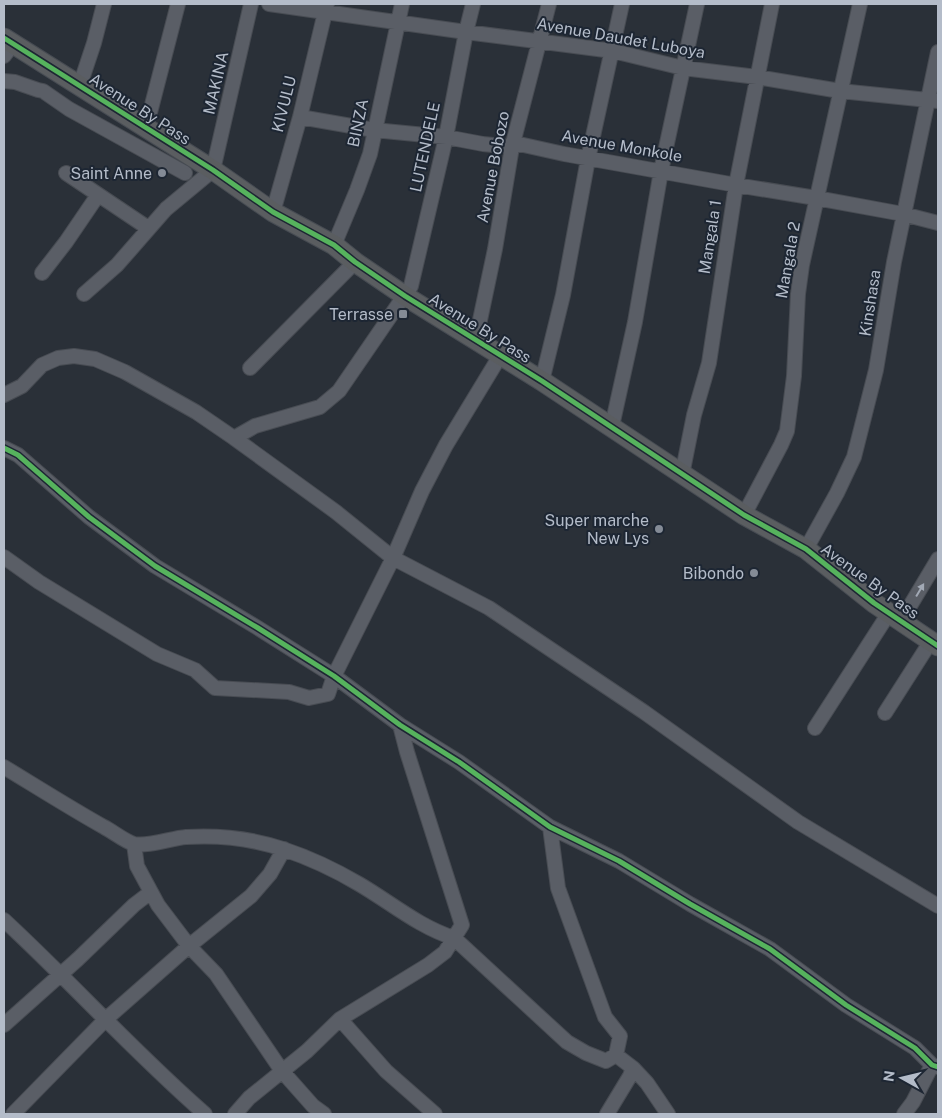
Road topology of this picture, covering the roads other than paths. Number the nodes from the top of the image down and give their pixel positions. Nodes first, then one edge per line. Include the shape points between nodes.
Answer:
1 (104, 4) edge
2 (178, 4) edge
3 (252, 4) edge
4 (269, 4) edge
5 (402, 4) edge
6 (473, 4) edge
7 (549, 4) edge
8 (622, 4) edge
9 (697, 4) edge
10 (772, 4) edge
11 (860, 4) edge
12 (326, 8) edge
13 (398, 22) junction
14 (466, 32) junction
15 (540, 42) junction
16 (7, 46) edge
17 (613, 51) junction
18 (938, 52) edge
19 (683, 68) junction
20 (57, 71) junction
21 (757, 77) junction
22 (4, 81) edge
23 (80, 85) junction
24 (43, 91) junction
25 (840, 91) junction
26 (933, 100) edge
27 (300, 117) junction
28 (146, 128) junction
29 (374, 130) junction
30 (446, 137) junction
31 (512, 147) junction
32 (588, 159) junction
33 (213, 170) junction
34 (661, 171) junction
35 (66, 173) dead end
36 (185, 173) dead end
37 (736, 185) junction
38 (98, 194) junction
39 (816, 198) junction
40 (273, 212) junction
41 (904, 214) junction
42 (938, 223) edge
43 (148, 228) junction
44 (334, 245) junction
45 (355, 262) junction
46 (42, 273) dead end
47 (84, 294) dead end
48 (405, 296) junction
49 (476, 339) junction
50 (500, 356) junction
51 (250, 368) dead end
52 (542, 381) junction
53 (4, 394) edge
54 (612, 426) junction
55 (234, 438) junction
56 (4, 448) edge
57 (682, 475) junction
58 (744, 515) junction
59 (806, 549) junction
60 (4, 557) edge
61 (393, 558) junction
62 (938, 559) edge
63 (895, 617) junction
64 (935, 644) edge
65 (334, 676) junction
66 (885, 713) dead end
67 (400, 726) junction
68 (815, 728) dead end
69 (4, 767) edge
70 (550, 827) junction
71 (134, 844) junction
72 (284, 849) junction
73 (151, 892) junction
74 (938, 906) edge
75 (4, 920) edge
76 (454, 938) junction
77 (188, 946) junction
78 (61, 974) junction
79 (106, 1019) junction
80 (340, 1019) junction
81 (4, 1025) edge
82 (616, 1055) junction
83 (935, 1066) edge
84 (633, 1068) junction
85 (282, 1071) junction
86 (13, 1114) edge
87 (205, 1114) edge
88 (235, 1114) edge
89 (324, 1114) edge
90 (435, 1114) edge
91 (606, 1114) edge
92 (668, 1114) edge
93 (904, 1114) edge

1 - 23 street
2 - 28 street
3 - 33 street, MAKINA
4 - 12 street, Avenue Daudet Luboya
5 - 13 street, BINZA
6 - 14 street, LUTENDELE
7 - 15 street, Avenue Bobozo
8 - 17 street
9 - 19 street
10 - 21 street, Mangala 1
11 - 25 street, Mangala 2
12 - 13 street, Avenue Daudet Luboya
12 - 27 street, KIVULU
13 - 14 street, Avenue Daudet Luboya
13 - 29 street, BINZA
14 - 15 street, Avenue Daudet Luboya
14 - 30 street, LUTENDELE
15 - 17 street, Avenue Daudet Luboya
15 - 31 street, Avenue Bobozo
16 - 20 highway, Avenue By Pass
17 - 19 street, Avenue Daudet Luboya
17 - 32 street
18 - 26 street, Kinshasa
19 - 21 street, Avenue Daudet Luboya
19 - 34 street
20 - 23 highway, Avenue By Pass
20 - 24 street
21 - 25 street, Avenue Daudet Luboya
21 - 37 street, Mangala 1
22 - 24 street
23 - 28 highway, Avenue By Pass
24 - 36 street via 69,109
25 - 26 street, Avenue Daudet Luboya
25 - 39 street, Mangala 2
26 - 41 street, Kinshasa
27 - 29 street, Avenue Monkole
27 - 40 street, KIVULU
28 - 33 highway, Avenue By Pass
29 - 30 street, Avenue Monkole
29 - 44 street, BINZA via 370,154
30 - 31 street, Avenue Monkole
30 - 48 street, LUTENDELE via 416,273
31 - 32 street, Avenue Monkole via 518,144
31 - 49 street, Avenue Bobozo
32 - 34 street, Avenue Monkole
32 - 52 street via 563,295
33 - 40 highway, Avenue By Pass
33 - 43 street
34 - 37 street, Avenue Monkole
34 - 54 street via 635,322
35 - 38 street
37 - 39 street, Avenue Monkole
37 - 57 street, Mangala 1 via 709,363
38 - 43 street
38 - 46 street
39 - 41 street, Avenue Monkole
39 - 58 street, Mangala 2 via 798,294 794,376 787,431
40 - 44 highway, Avenue By Pass
41 - 42 street, Avenue Monkole
41 - 59 street, Kinshasa via 876,370 854,457
43 - 47 street via 117,265
44 - 45 highway, Avenue By Pass
45 - 48 highway, Avenue By Pass
45 - 51 street
48 - 49 highway, Avenue By Pass
48 - 55 street, LUTENDELE via 339,391 320,407 255,426
49 - 50 highway, Avenue By Pass
50 - 52 highway, Avenue By Pass
50 - 61 street via 446,444
52 - 54 highway, Avenue By Pass
53 - 55 street via 22,386 36,369 48,361 74,356 95,359 196,412
54 - 57 highway, Avenue By Pass
55 - 61 street
56 - 65 street via 18,455 89,517 155,566
57 - 58 highway, Avenue By Pass
58 - 59 highway, Avenue By Pass
59 - 63 highway, Avenue By Pass
60 - 65 street via 157,654 195,670 215,688 289,692 309,698 328,694
61 - 65 street
61 - 74 street via 489,608 644,712 798,822
63 -> 62 street
63 - 64 highway, Avenue By Pass
63 - 68 street
64 - 66 street
65 - 67 street
67 - 70 street via 459,762
67 - 76 street via 462,925
69 - 71 street
70 - 82 street via 558,888 605,1016 620,1036
70 - 83 street via 619,861 770,948 846,1004 915,1048
71 - 72 street via 212,836
71 - 73 street via 137,866
72 - 76 street via 357,883 420,923
72 - 77 street via 270,874 251,896
73 - 77 street
73 - 78 street
75 - 78 street
76 - 80 street via 445,952 428,966
76 - 82 street via 567,1042 606,1061
77 - 79 street
77 - 85 street via 216,974
78 - 79 street
78 - 81 street
79 - 86 street
79 - 87 street
80 - 85 street
80 - 90 street via 386,1071
82 - 84 street
83 - 93 street
84 - 91 street
84 - 92 street
85 - 88 street
85 - 89 street

